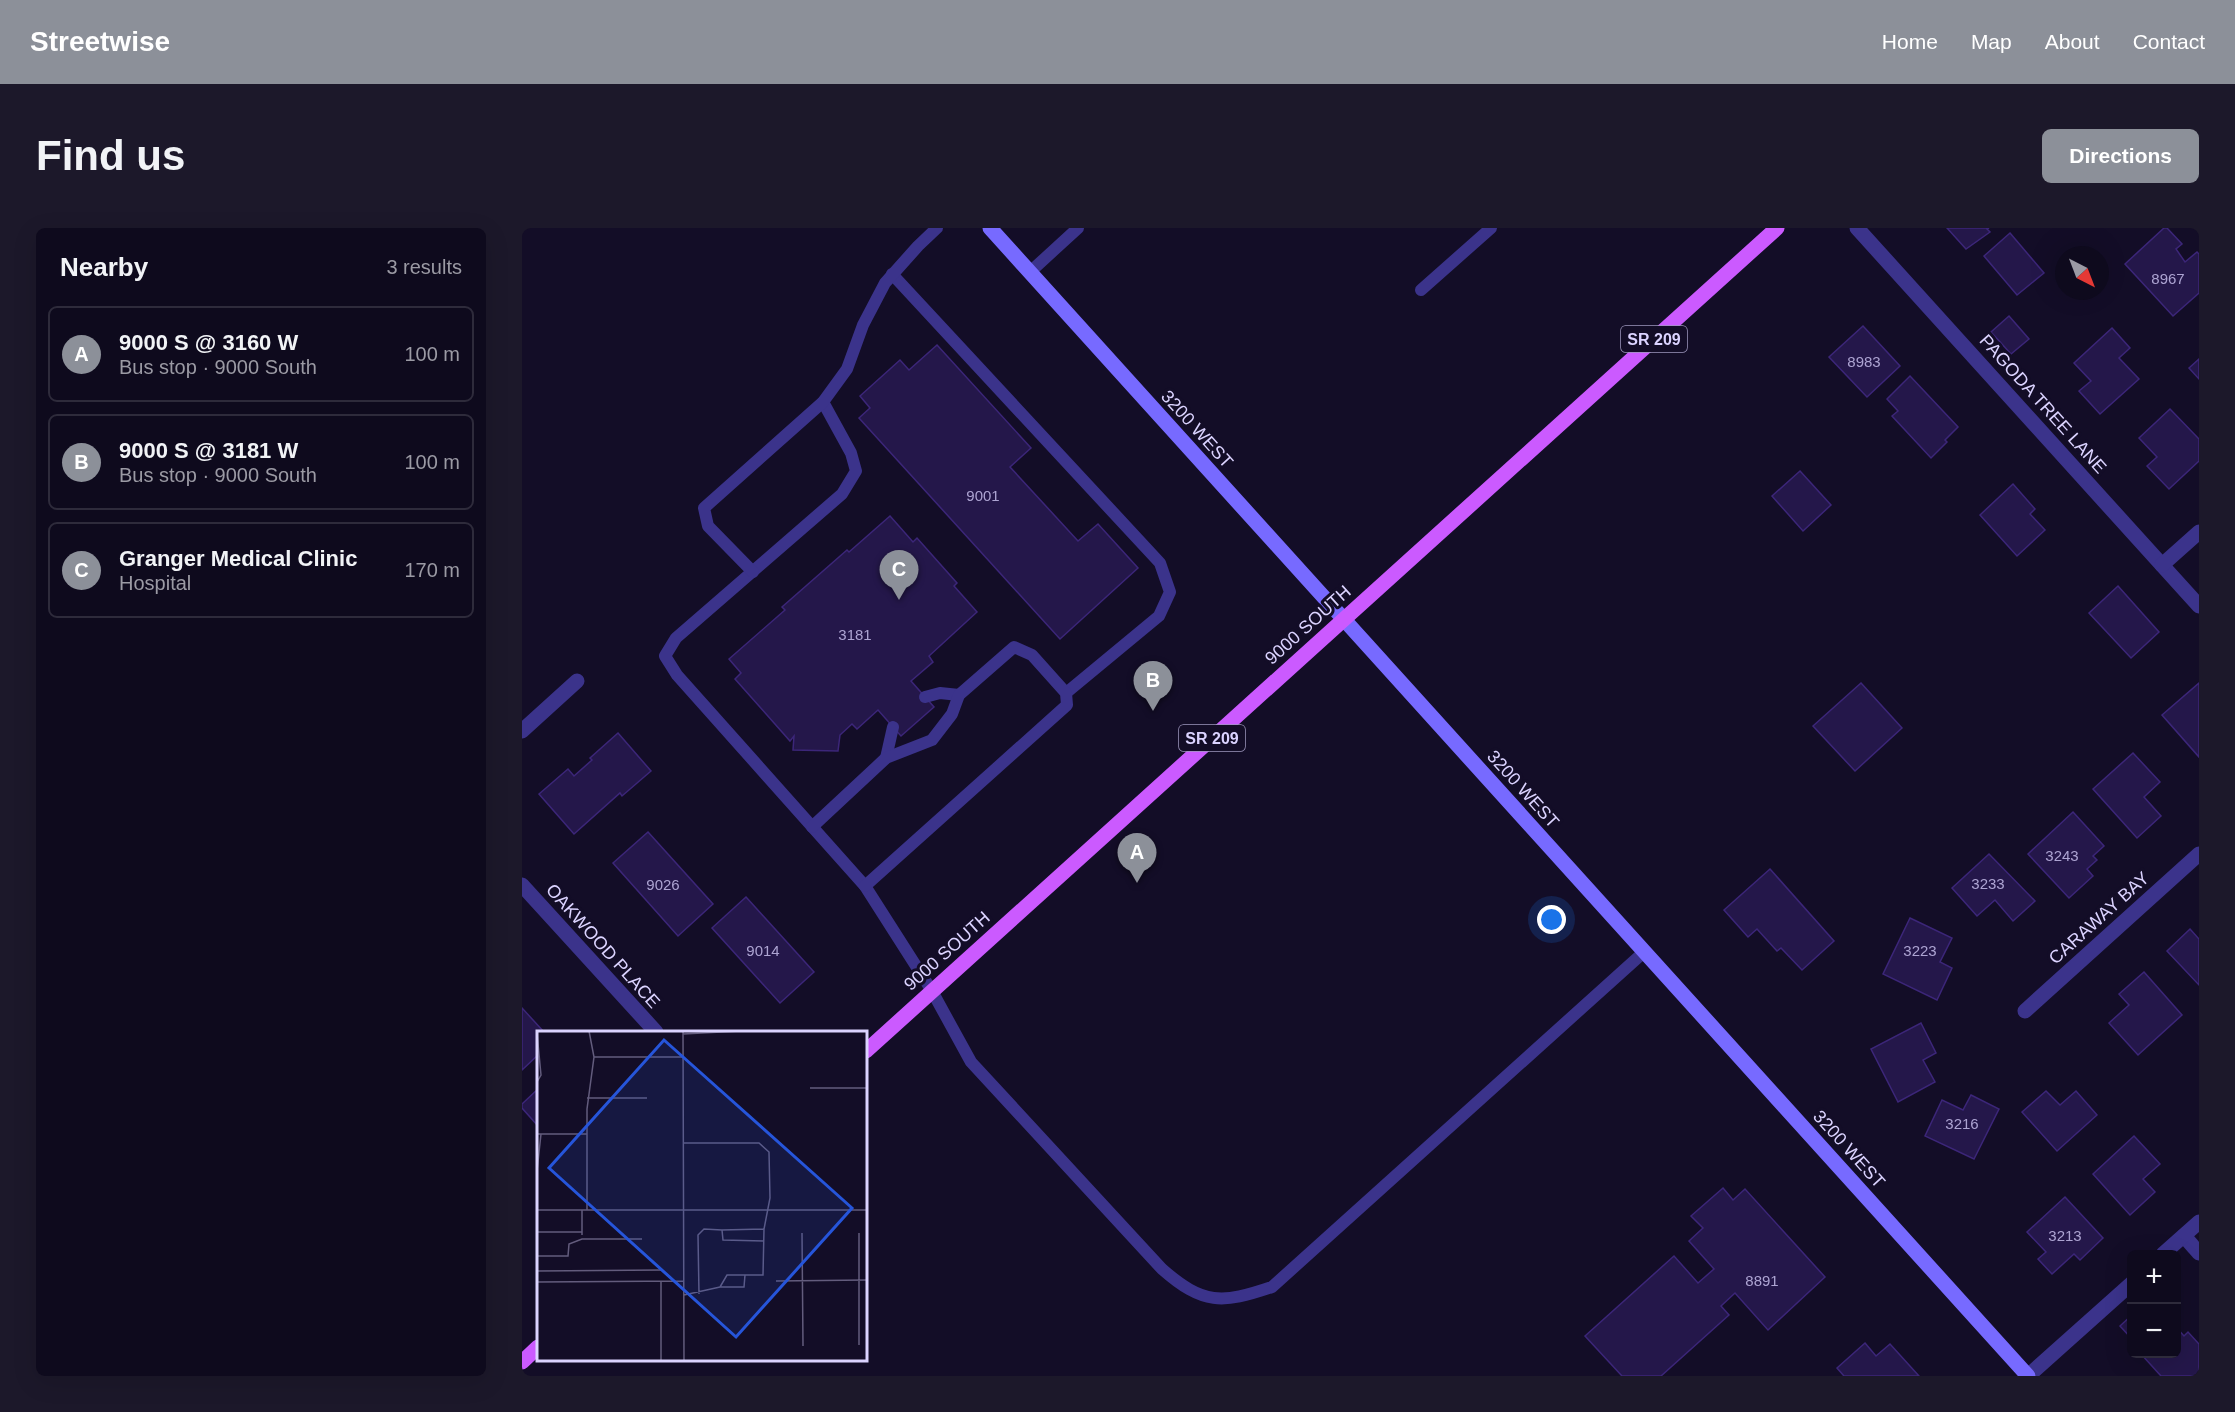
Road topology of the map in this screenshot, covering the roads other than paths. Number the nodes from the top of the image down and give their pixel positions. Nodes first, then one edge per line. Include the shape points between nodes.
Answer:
1 (937, 228) edge
2 (990, 228) edge
3 (1078, 228) edge
4 (1491, 228) edge
5 (1777, 228) edge
6 (1857, 228) edge
7 (1030, 272) junction
8 (892, 274) junction
9 (1421, 290) dead end
10 (823, 402) junction
11 (2199, 532) edge
12 (2162, 565) junction
13 (753, 572) junction
14 (2199, 606) edge
15 (1343, 620) junction
16 (577, 681) dead end
17 (1066, 693) junction
18 (959, 695) junction
19 (925, 697) dead end
20 (893, 727) dead end
21 (522, 731) edge
22 (886, 758) junction
23 (812, 826) junction
24 (2199, 854) edge
25 (522, 885) edge
26 (865, 886) junction
27 (1644, 952) junction
28 (932, 991) junction
29 (2025, 1011) dead end
30 (655, 1031) edge
31 (867, 1050) edge
32 (2199, 1222) edge
33 (2184, 1236) junction
34 (2168, 1250) edge
35 (2199, 1253) edge
36 (2127, 1287) edge
37 (537, 1348) edge
38 (522, 1362) edge
39 (2028, 1376) edge

1 - 8 lane
2 - 7 street, 3200 WEST
3 - 7 lane
4 - 9 lane
5 - 15 main road, 9000 SOUTH / SR 209
6 - 12 street, PAGODA TREE LANE
7 - 15 street, 3200 WEST
8 - 10 lane via 863,325 847,369
8 - 17 lane via 1160,563 1170,592 1158,616
10 - 13 lane via 851,453 856,471 842,494
10 - 13 lane via 704,508 708,526
11 - 12 street
12 - 14 street, PAGODA TREE LANE
13 - 23 lane via 676,638 665,656 677,675
15 - 27 street, 3200 WEST
15 - 28 main road, 9000 SOUTH / SR 209
16 - 21 street
17 - 18 lane via 1032,655 1014,647
17 - 26 lane via 1067,705
18 - 19 lane via 940,693
18 - 22 lane via 952,714 932,740
20 - 22 lane
22 - 23 lane
23 - 26 lane
24 - 29 street, CARAWAY BAY
25 - 30 street, OAKWOOD PLACE
26 - 28 lane
27 - 28 lane via 1281,1280 1246,1296 1222,1300 1182,1287 1162,1269 971,1062
27 - 39 street, 3200 WEST
28 - 31 main road, 9000 SOUTH / SR 209
32 - 33 street
33 - 34 street
33 - 35 street
36 - 39 street
37 - 38 main road

